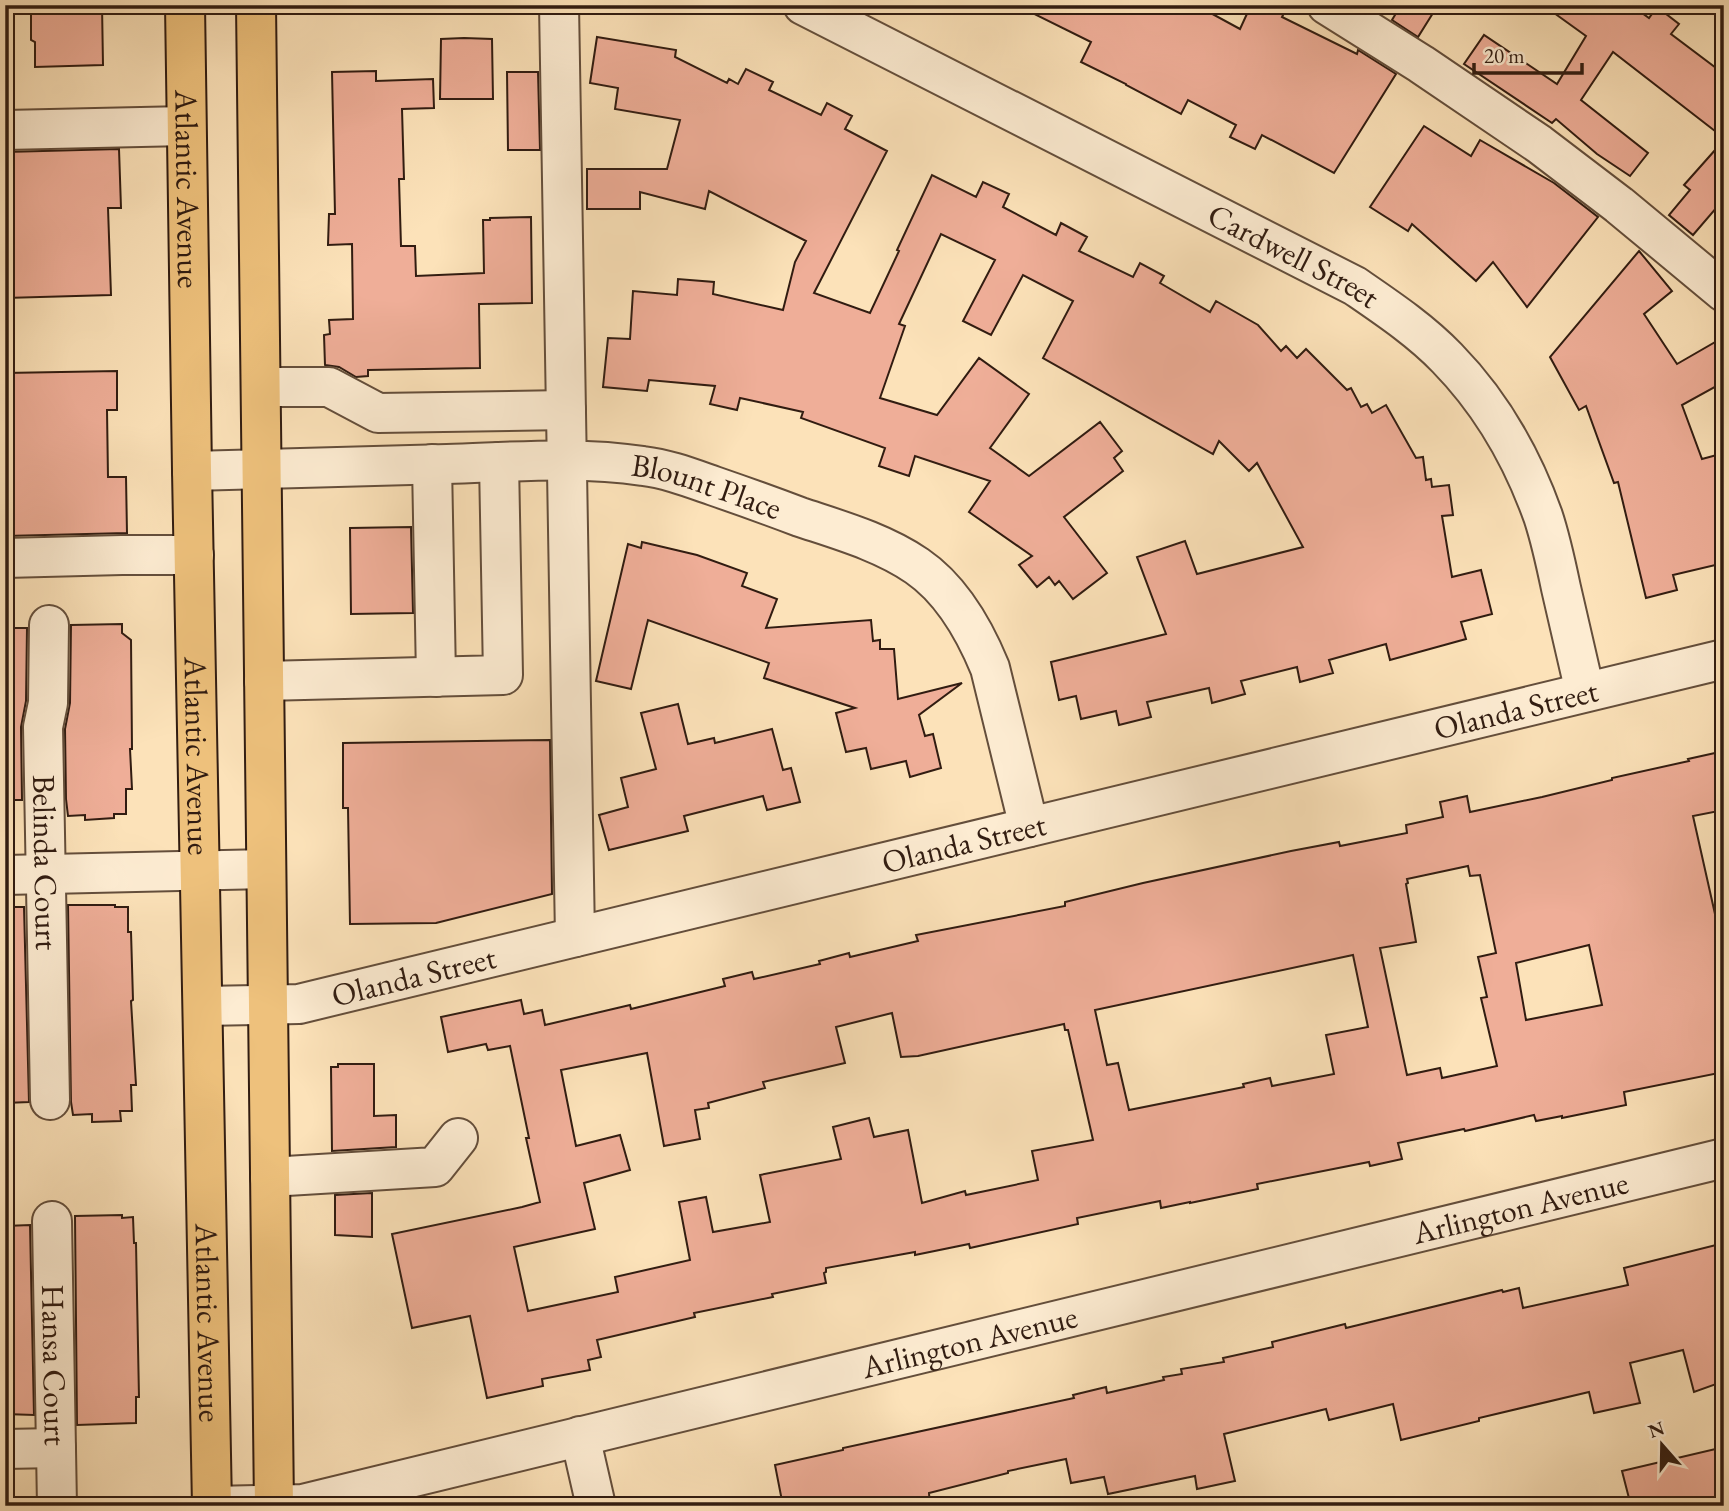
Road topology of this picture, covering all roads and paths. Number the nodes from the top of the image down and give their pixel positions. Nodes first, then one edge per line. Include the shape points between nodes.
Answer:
1 (185, 5) edge
2 (256, 5) edge
3 (559, 5) edge
4 (803, 5) edge
5 (1327, 5) edge
6 (186, 126) junction
7 (5, 131) edge
8 (1724, 292) edge
9 (261, 387) junction
10 (566, 410) junction
11 (442, 412) junction
12 (567, 461) junction
13 (499, 462) junction
14 (438, 464) junction
15 (262, 469) junction
16 (192, 471) junction
17 (194, 555) junction
18 (5, 558) edge
19 (49, 625) dead end
20 (1724, 659) edge
21 (436, 677) junction
22 (264, 681) junction
23 (1586, 692) junction
24 (1029, 827) junction
25 (266, 869) junction
26 (200, 871) junction
27 (45, 874) junction
28 (5, 875) edge
29 (575, 937) junction
30 (268, 1004) junction
31 (203, 1006) junction
32 (50, 1100) dead end
33 (458, 1138) dead end
34 (1724, 1157) edge
35 (270, 1177) junction
36 (52, 1222) dead end
37 (580, 1436) junction
38 (56, 1448) junction
39 (5, 1449) edge
40 (274, 1505) edge
41 (57, 1506) edge
42 (212, 1506) edge
43 (596, 1506) edge

1 - 6 main road, Atlantic Avenue
2 - 9 main road, Atlantic Avenue
3 - 10 street
4 - 23 street, Cardwell Street via 1355,286 1405,321 1447,358 1481,399 1522,464 1551,544
5 - 8 street via 1539,144
6 - 7 street
6 - 16 main road, Atlantic Avenue
9 - 11 street via 329,387 378,413
9 - 15 main road, Atlantic Avenue
10 - 11 street
10 - 12 street
11 - 14 street
12 - 13 street, Blount Place
12 - 24 street, Blount Place via 672,471 869,541 917,566 950,598 980,643
12 - 29 street
13 - 14 street, Blount Place
13 - 21 street via 503,675
14 - 15 street, Blount Place
14 - 21 street
15 - 16 street, Blount Place
15 - 22 main road, Atlantic Avenue
16 - 17 main road, Atlantic Avenue
17 - 18 street
17 - 26 main road, Atlantic Avenue
19 - 27 street, Belinda Court via 48,703 43,727
20 - 23 street, Olanda Street
21 - 22 street
22 - 25 main road, Atlantic Avenue
23 - 24 street, Olanda Street
24 - 29 street, Olanda Street
25 - 26 street
25 - 30 main road, Atlantic Avenue
26 - 27 street
26 - 31 main road, Atlantic Avenue
27 - 28 street
27 - 32 street, Belinda Court
29 - 30 street, Olanda Street via 299,1004
30 - 31 street, Olanda Street
30 - 35 main road, Atlantic Avenue
31 - 42 main road, Atlantic Avenue
33 - 35 street via 435,1167
34 - 37 street, Arlington Avenue
35 - 40 main road, Atlantic Avenue
36 - 38 street, Hansa Court
37 - 40 street, Arlington Avenue via 303,1504
37 - 43 street
38 - 39 street
38 - 41 street, Hansa Court
40 - 42 street, Arlington Avenue

